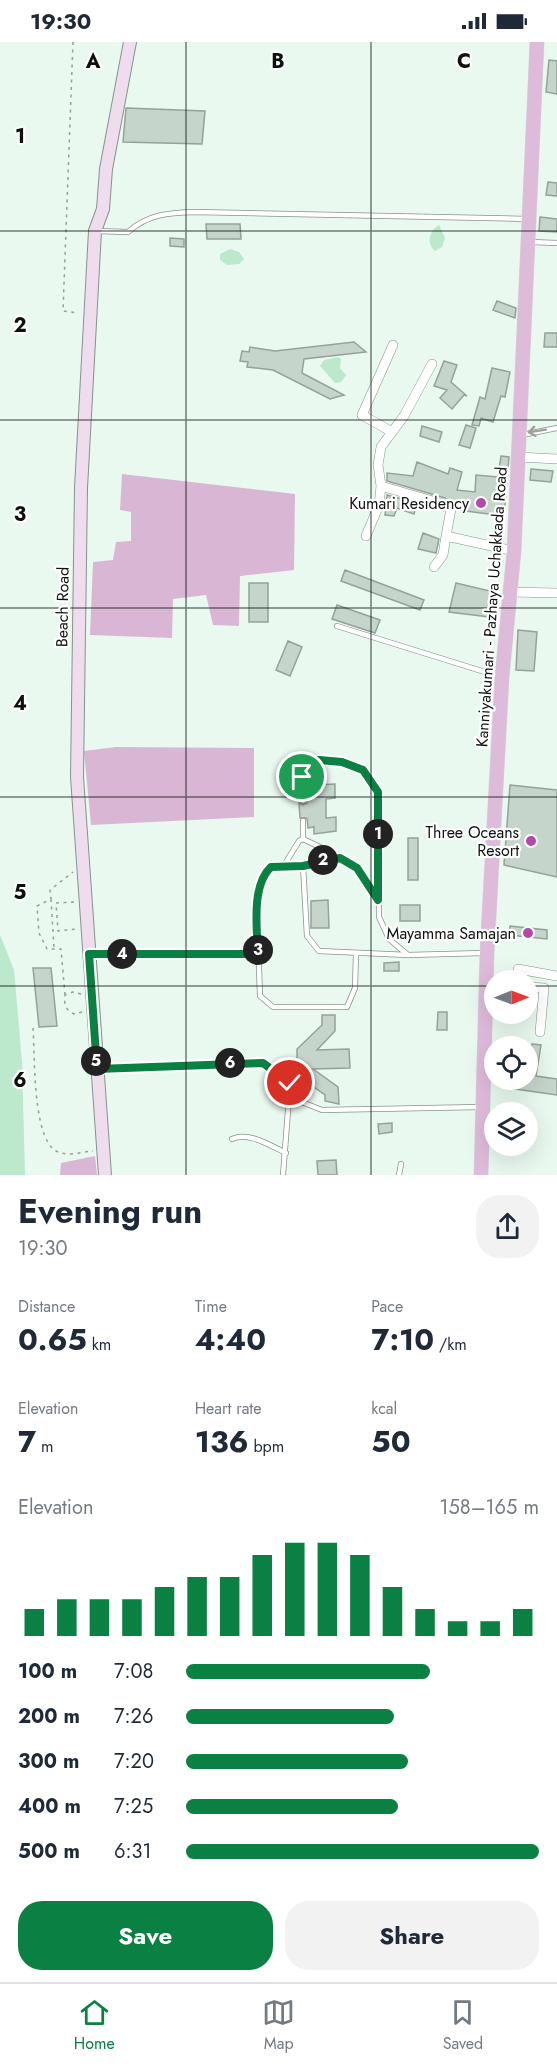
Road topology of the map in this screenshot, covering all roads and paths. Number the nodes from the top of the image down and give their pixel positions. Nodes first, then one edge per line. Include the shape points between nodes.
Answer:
1 (73, 42) edge
2 (130, 42) edge
3 (537, 42) edge
4 (528, 219) junction
5 (95, 231) junction
6 (527, 242) junction
7 (557, 243) edge
8 (91, 314) junction
9 (393, 345) dead end
10 (432, 364) dead end
11 (557, 428) edge
12 (392, 432) junction
13 (519, 436) junction
14 (518, 457) junction
15 (557, 459) edge
16 (381, 486) junction
17 (366, 536) dead end
18 (446, 536) junction
19 (513, 551) junction
20 (434, 567) dead end
21 (510, 592) junction
22 (557, 593) edge
23 (338, 626) dead end
24 (502, 677) junction
25 (303, 801) dead end
26 (303, 821) dead end
27 (303, 839) junction
28 (330, 859) junction
29 (303, 866) junction
30 (283, 867) junction
31 (73, 871) dead end
32 (51, 899) junction
33 (378, 900) junction
34 (75, 902) dead end
35 (77, 929) dead end
36 (54, 949) junction
37 (487, 953) junction
38 (89, 954) junction
39 (258, 954) junction
40 (356, 954) junction
41 (408, 955) junction
42 (518, 969) dead end
43 (488, 970) edge
44 (555, 976) edge
45 (538, 988) edge
46 (544, 988) junction
47 (82, 994) dead end
48 (65, 995) junction
49 (83, 1012) dead end
50 (488, 1024) edge
51 (33, 1028) dead end
52 (540, 1032) dead end
53 (97, 1069) junction
54 (290, 1083) junction
55 (483, 1106) junction
56 (232, 1140) dead end
57 (103, 1149) junction
58 (286, 1153) junction
59 (401, 1164) dead end
60 (105, 1175) edge
61 (283, 1175) edge
62 (399, 1175) edge
63 (481, 1175) edge

1 - 8 path via 63,311
2 - 5 street, Beach Road via 106,169 104,209
3 - 4 main road, Kanniyakumari - Pazhaya Uchakkada Road
4 - 5 lane via 194,212 160,214 140,221 128,232
4 - 6 main road, Kanniyakumari - Pazhaya Uchakkada Road
5 - 8 street, Beach Road
6 - 7 lane
6 - 13 main road, Kanniyakumari - Pazhaya Uchakkada Road
8 - 38 street, Beach Road via 81,488 77,713 77,777
9 - 12 street via 362,415
10 - 12 street
11 -> 13 lane
12 - 16 street via 381,447
13 - 14 main road, Kanniyakumari - Pazhaya Uchakkada Road
14 - 15 street
14 - 19 main road, Kanniyakumari - Pazhaya Uchakkada Road
16 - 17 street via 379,505
16 - 18 street via 451,509
18 - 19 street
18 - 20 street via 443,555
19 - 21 main road, Kanniyakumari - Pazhaya Uchakkada Road
21 - 22 street
21 - 24 main road, Kanniyakumari - Pazhaya Uchakkada Road
23 - 24 lane
24 - 37 main road, Kanniyakumari - Pazhaya Uchakkada Road
25 - 33 lane via 302,777 308,765 319,760 342,762 363,770 378,792
26 - 27 lane
27 - 28 lane via 322,848
27 - 30 lane
28 - 29 lane
28 - 33 lane via 340,858 357,868
29 - 30 lane
29 - 40 lane via 307,936 319,951
30 - 39 lane via 271,867 262,876 257,913
31 - 32 path via 50,890
32 - 36 path
32 - 36 path via 37,906 39,933 47,949
33 - 41 lane via 379,916 389,939
34 - 35 path via 56,903 58,930
36 - 48 path via 61,949
37 - 41 lane
37 - 43 main road, Kanniyakumari - Pazhaya Uchakkada Road
38 - 39 lane
38 - 53 street, Beach Road
39 - 40 lane via 260,996 273,1007 347,1007 355,988
40 - 41 lane
42 - 44 street
44 - 46 street
45 - 46 street
46 - 52 street
47 - 48 path
48 - 49 path via 68,1011
50 - 55 main road, Kanniyakumari - Pazhaya Uchakkada Road
51 - 57 path via 35,1096 44,1132 54,1150 65,1154
53 - 54 lane via 263,1063
53 - 57 street, Beach Road
54 - 55 lane via 299,1101 322,1110
54 - 58 lane
55 - 63 main road, Kanniyakumari - Pazhaya Uchakkada Road
56 - 58 lane via 254,1139
57 - 60 street, Beach Road
58 - 61 lane
59 - 62 lane

